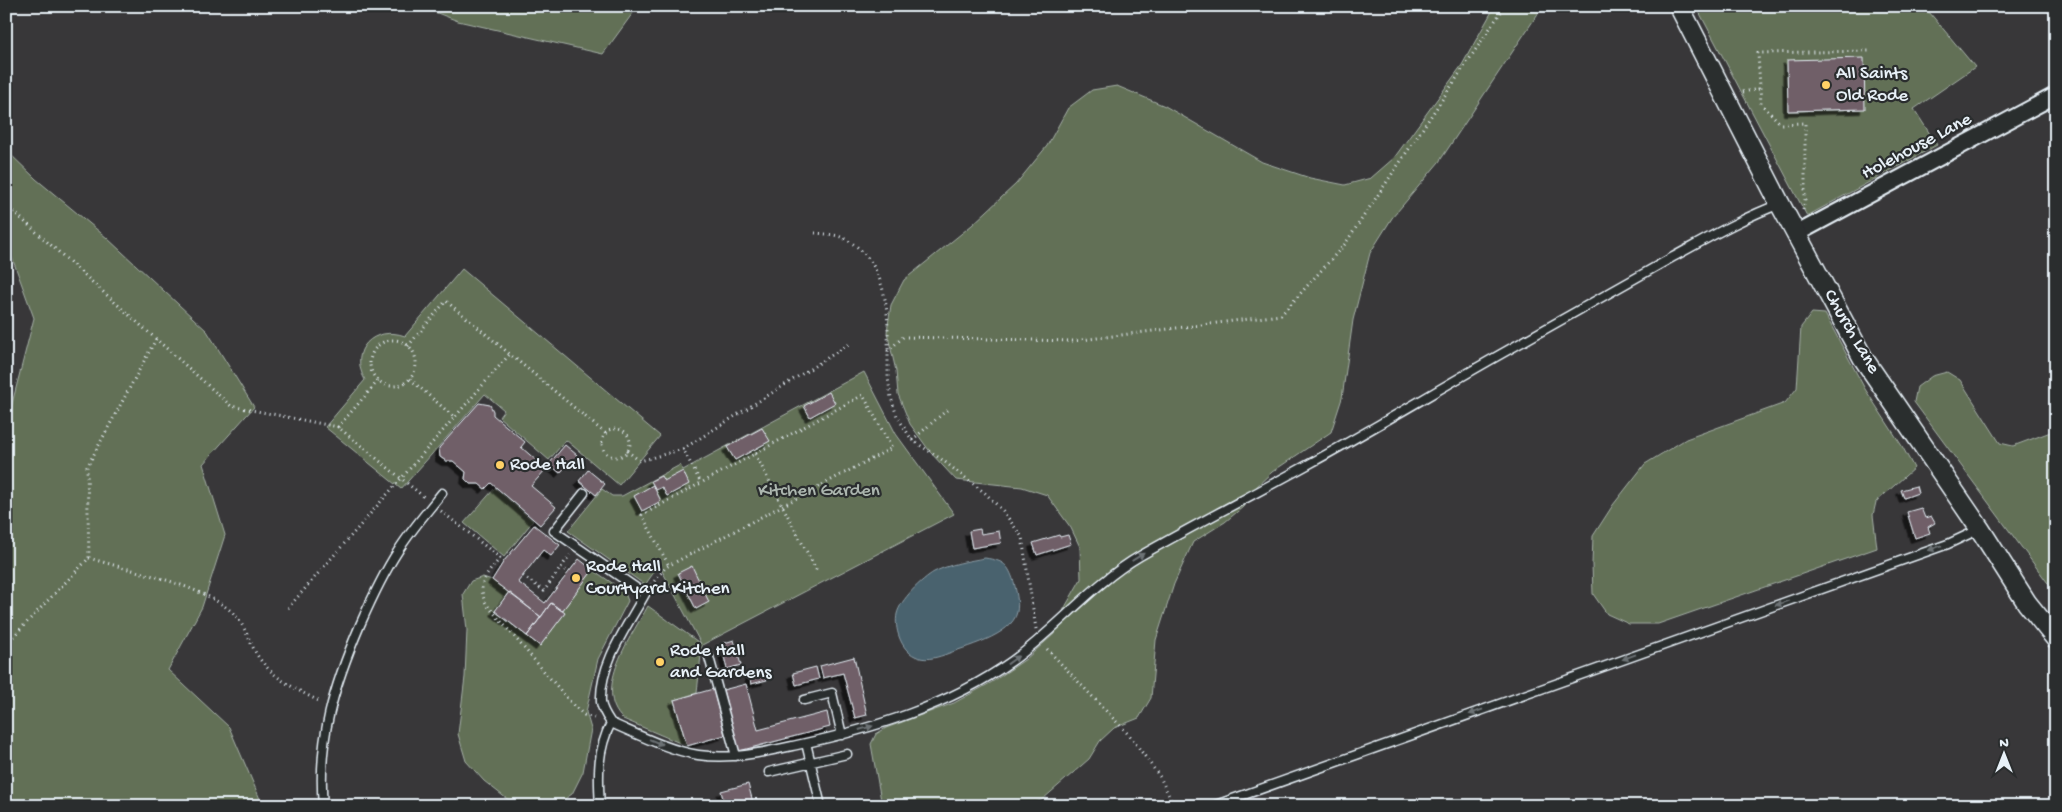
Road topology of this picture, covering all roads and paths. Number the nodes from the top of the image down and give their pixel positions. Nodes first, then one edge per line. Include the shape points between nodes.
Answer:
1 (1505, 6) edge
2 (1679, 6) edge
3 (1870, 51) dead end
4 (2056, 95) edge
5 (1780, 204) junction
6 (6, 205) edge
7 (815, 233) dead end
8 (1797, 233) junction
9 (156, 339) junction
10 (852, 343) dead end
11 (408, 346) junction
12 (888, 351) junction
13 (508, 355) junction
14 (410, 379) junction
15 (378, 381) junction
16 (946, 410) dead end
17 (454, 417) junction
18 (338, 427) junction
19 (606, 434) junction
20 (912, 440) junction
21 (683, 448) junction
22 (628, 451) junction
23 (755, 454) junction
24 (401, 478) junction
25 (702, 483) junction
26 (442, 494) dead end
27 (584, 494) dead end
28 (433, 505) junction
29 (783, 506) junction
30 (1980, 529) junction
31 (577, 546) junction
32 (89, 558) junction
33 (669, 566) junction
34 (561, 567) junction
35 (568, 572) dead end
36 (818, 574) dead end
37 (523, 576) dead end
38 (645, 594) junction
39 (288, 608) dead end
40 (2056, 639) edge
41 (1038, 640) junction
42 (6, 644) edge
43 (709, 657) dead end
44 (804, 700) dead end
45 (331, 706) junction
46 (611, 723) junction
47 (842, 735) junction
48 (806, 743) junction
49 (847, 754) dead end
50 (736, 756) junction
51 (811, 763) junction
52 (769, 772) dead end
53 (323, 806) edge
54 (600, 806) edge
55 (821, 806) edge
56 (1174, 806) edge
57 (1213, 806) edge

1 - 12 path via 1345,244 1281,315 1074,341 903,337
2 - 5 street, Church Lane
3 - 8 path via 1758,53 1761,104 1780,124 1805,123 1805,201
4 - 8 street, Holehouse Lane
5 - 8 street, Church Lane
41 -> 5 lane via 1085,596 1135,558 1311,464 1748,216
6 - 9 path
7 - 12 path via 845,238 868,257 880,277 887,307
8 - 30 street, Church Lane via 1863,358
9 - 18 path via 231,406
9 - 32 path via 87,467
10 - 21 path
11 - 13 path via 446,302
11 - 14 path via 415,358 414,373
11 - 15 path via 394,340 374,349 370,364
12 - 20 path via 891,398 897,416
13 - 17 path
13 - 19 path
14 - 15 path via 396,386
14 - 17 path
15 - 18 path
16 - 20 path
17 - 24 path
18 - 24 path
19 - 22 path via 618,429 626,434 630,442
19 - 22 path via 602,442 607,454 620,457
20 - 41 path via 985,493 1022,537
21 - 22 path via 640,462
21 - 25 path
23 - 25 path
23 - 29 path
23 - 29 path via 863,395 892,448
24 - 28 path
24 - 39 path
25 - 33 path via 642,515
26 - 28 lane
27 - 31 lane via 554,531
28 - 45 lane via 398,550 382,580 343,666
28 - 46 path via 502,560 482,582 481,595 486,605 584,715
29 - 33 path
29 - 36 path
30 - 40 street, Church Lane via 2027,603
30 -> 57 lane via 1939,547
31 - 34 path
31 - 38 lane
32 - 42 path
32 - 45 path via 194,590 219,601 234,614 257,655 272,674
33 - 38 path via 662,570
34 - 35 path
34 - 37 path via 544,591
38 - 46 lane via 607,666 601,701
47 -> 41 lane via 947,698 1012,661
41 - 56 path via 1130,736 1160,777
43 - 50 lane
44 - 47 lane via 832,693
45 - 53 lane via 320,770
46 -> 50 lane via 683,752
46 - 54 lane via 599,756
47 - 48 lane
48 - 50 lane
48 - 51 lane
49 - 51 lane
51 - 52 lane
51 - 55 lane

